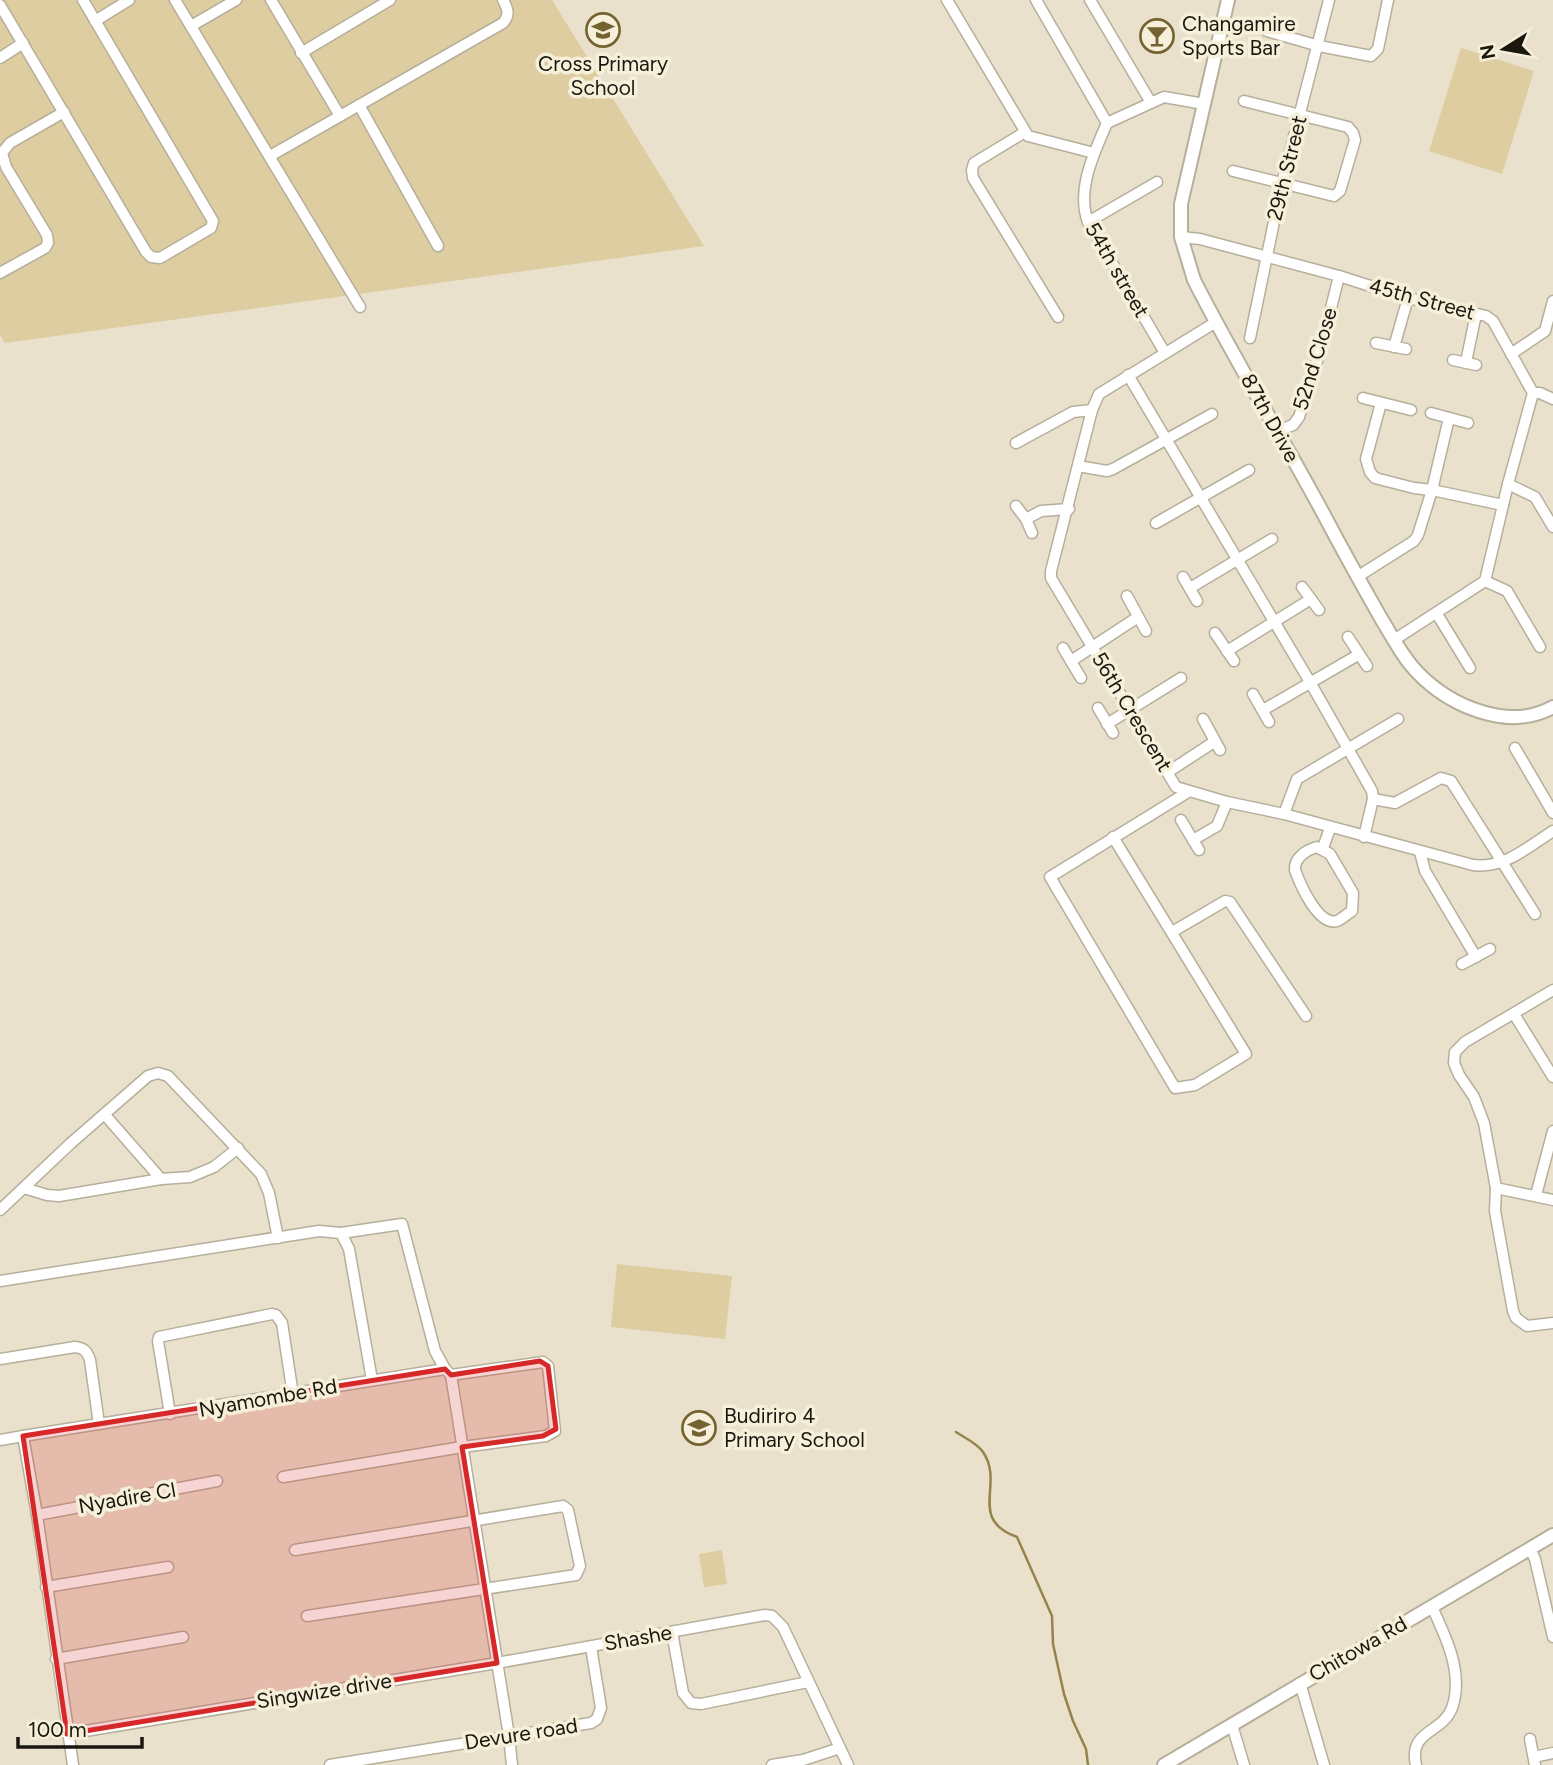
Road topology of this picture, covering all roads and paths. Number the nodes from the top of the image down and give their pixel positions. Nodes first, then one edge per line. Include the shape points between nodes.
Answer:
1 (83, 0) edge
2 (129, 0) edge
3 (175, 0) edge
4 (236, 0) edge
5 (271, 0) edge
6 (390, 0) edge
7 (503, 0) edge
8 (947, 0) edge
9 (1036, 0) edge
10 (1090, 0) edge
11 (1228, 0) edge
12 (1329, 0) edge
13 (1388, 0) edge
14 (0, 5) edge
15 (95, 21) junction
16 (191, 26) junction
17 (1267, 32) dead end
18 (23, 43) junction
19 (1319, 46) junction
20 (302, 53) junction
21 (0, 58) edge
22 (1150, 101) junction
23 (1244, 101) dead end
24 (1204, 104) junction
25 (359, 105) junction
26 (64, 112) junction
27 (340, 116) junction
28 (1300, 116) junction
29 (1107, 123) junction
30 (1025, 132) junction
31 (1094, 153) junction
32 (270, 156) junction
33 (1233, 171) dead end
34 (1157, 182) dead end
35 (1282, 183) junction
36 (1088, 222) junction
37 (1181, 237) junction
38 (438, 246) dead end
39 (1266, 257) junction
40 (0, 273) edge
41 (1339, 276) junction
42 (1408, 298) junction
43 (1553, 301) edge
44 (360, 307) dead end
45 (1476, 314) junction
46 (1058, 317) dead end
47 (1216, 322) junction
48 (1250, 338) dead end
49 (1376, 343) dead end
50 (1394, 347) junction
51 (1406, 349) dead end
52 (1165, 353) junction
53 (1511, 354) junction
54 (1453, 360) dead end
55 (1128, 376) junction
56 (1532, 393) junction
57 (1363, 398) dead end
58 (1553, 399) edge
59 (1381, 402) junction
60 (1092, 410) junction
61 (1411, 410) dead end
62 (1431, 413) dead end
63 (1212, 414) dead end
64 (1449, 418) junction
65 (1468, 423) dead end
66 (1278, 432) junction
67 (1166, 440) junction
68 (1016, 443) dead end
69 (1078, 466) junction
70 (1249, 470) dead end
71 (1508, 484) junction
72 (1432, 490) junction
73 (1200, 498) junction
74 (1503, 505) junction
75 (1016, 506) dead end
76 (1069, 509) junction
77 (1026, 519) junction
78 (1156, 523) dead end
79 (1553, 527) edge
80 (1032, 533) dead end
81 (1272, 539) dead end
82 (1237, 560) junction
83 (1183, 577) dead end
84 (1357, 577) junction
85 (1485, 581) junction
86 (1302, 587) dead end
87 (1190, 588) junction
88 (1127, 596) dead end
89 (1311, 599) junction
90 (1197, 601) dead end
91 (1319, 610) dead end
92 (1437, 614) junction
93 (1138, 617) junction
94 (1275, 622) junction
95 (1146, 631) dead end
96 (1215, 633) dead end
97 (1348, 637) dead end
98 (1394, 639) junction
99 (1094, 647) junction
100 (1540, 647) dead end
101 (1063, 648) dead end
102 (1227, 651) junction
103 (1358, 655) junction
104 (1070, 661) junction
105 (1234, 662) dead end
106 (1367, 666) dead end
107 (1470, 668) dead end
108 (1081, 678) dead end
109 (1181, 678) dead end
110 (1310, 682) junction
111 (1253, 694) dead end
112 (1553, 706) edge
113 (1098, 708) dead end
114 (1131, 710) junction
115 (1263, 710) junction
116 (1203, 719) dead end
117 (1398, 719) dead end
118 (1269, 722) dead end
119 (1515, 748) dead end
120 (1347, 749) junction
121 (1168, 772) junction
122 (1188, 792) junction
123 (1373, 799) junction
124 (1227, 803) junction
125 (1553, 813) edge
126 (1284, 814) junction
127 (1181, 820) dead end
128 (1330, 828) junction
129 (1553, 831) edge
130 (1113, 837) junction
131 (1364, 837) junction
132 (1193, 840) junction
133 (1324, 848) junction
134 (1199, 850) dead end
135 (1420, 852) junction
136 (1503, 862) junction
137 (1535, 914) dead end
138 (1172, 932) junction
139 (1490, 949) dead end
140 (1476, 957) junction
141 (1462, 964) dead end
142 (1553, 990) edge
143 (1514, 1014) junction
144 (1306, 1016) dead end
145 (1553, 1077) edge
146 (105, 1115) junction
147 (1553, 1131) edge
148 (238, 1148) junction
149 (161, 1179) junction
150 (24, 1188) junction
151 (1496, 1188) junction
152 (1536, 1195) junction
153 (1553, 1200) edge
154 (0, 1210) edge
155 (341, 1233) junction
156 (278, 1238) junction
157 (0, 1281) edge
158 (1553, 1323) edge
159 (0, 1359) edge
160 (448, 1372) junction
161 (372, 1380) junction
162 (293, 1395) junction
163 (170, 1415) junction
164 (99, 1424) junction
165 (23, 1436) junction
166 (0, 1440) edge
167 (461, 1447) junction
168 (283, 1477) dead end
169 (217, 1482) dead end
170 (37, 1515) junction
171 (474, 1520) junction
172 (1553, 1535) edge
173 (1530, 1549) junction
174 (295, 1550) dead end
175 (168, 1567) dead end
176 (46, 1587) junction
177 (484, 1590) junction
178 (1432, 1607) junction
179 (1550, 1607) edge
180 (307, 1616) dead end
181 (671, 1632) junction
182 (183, 1637) dead end
183 (1553, 1637) edge
184 (591, 1647) junction
185 (56, 1659) junction
186 (497, 1663) junction
187 (808, 1682) junction
188 (1300, 1683) junction
189 (1232, 1725) junction
190 (67, 1734) junction
191 (509, 1736) junction
192 (1530, 1739) dead end
193 (840, 1748) junction
194 (1553, 1753) edge
195 (1534, 1761) edge
196 (73, 1765) edge
197 (330, 1765) edge
198 (512, 1765) edge
199 (772, 1765) edge
200 (848, 1765) edge
201 (1164, 1765) edge
202 (1244, 1765) edge
203 (1324, 1765) edge
204 (1416, 1765) edge

1 - 15 street
2 - 15 street
3 - 16 street
4 - 16 street
5 - 20 street
6 - 20 street
7 - 25 street via 508,11 503,23
8 - 30 street
9 - 29 street
10 - 22 street
11 - 24 street, 87th Drive
12 - 19 street, 29th Street
13 - 19 street via 1378,49 1371,56
14 - 18 street
15 - 26 street via 214,225 160,258 152,257
16 - 32 street
17 - 19 street
18 - 21 street
18 - 26 street
19 - 28 street, 29th Street
20 - 27 street
22 - 24 street via 1164,97
22 - 29 street
23 - 28 street
24 - 37 street, 87th Drive via 1181,204
25 - 27 street
25 - 38 street
26 - 40 street via 10,143 2,153 48,243
27 - 32 street
28 - 35 street, 29th Street
28 - 35 street via 1348,127 1355,140 1337,194
29 - 31 street, 54th street
30 - 31 street via 1032,138
30 - 46 street via 974,163 972,170
31 - 36 street, 54th street via 1082,203
32 - 44 street
33 - 35 street
34 - 36 street
35 - 39 street, 29th Street
36 - 52 street, 54th street
37 - 39 street, 45th Street
37 - 47 street, 87th Drive
39 - 41 street, 45th Street
39 - 48 street, 29th Street
41 - 42 street, 45th Street
41 - 66 street, 52nd Close via 1299,416 1293,425
42 - 45 street, 45th Street
42 - 50 street
43 - 53 street via 1545,331
45 - 53 street, 45th Street via 1493,321
45 - 54 street via 1471,364
47 - 52 street, 56th Crescent
47 - 66 street, 87th Drive
49 - 50 street
50 - 51 street
52 - 55 street, 56th Crescent
53 - 56 street, 45th Street
55 - 60 street, 56th Crescent via 1101,392
55 - 67 street
56 - 58 street
56 - 71 street
57 - 59 street
59 - 61 street
59 - 72 street via 1367,452 1370,472 1375,478
60 - 68 street via 1073,412
60 - 69 street, 56th Crescent
62 - 64 street
63 - 67 street
64 - 65 street
64 - 72 street
66 - 84 street, 87th Drive
67 - 69 street via 1107,471
67 - 73 street
69 - 76 street, 56th Crescent
70 - 73 street
71 - 74 street
71 - 79 street via 1535,497
72 - 74 street
72 - 84 street via 1414,541
73 - 78 street
73 - 82 street
74 - 85 street
75 - 77 street
76 - 77 street via 1041,511
76 - 99 street, 56th Crescent via 1051,578
77 - 80 street
81 - 82 street
82 - 87 street
82 - 94 street
83 - 87 street
84 - 98 street, 87th Drive
85 - 92 street
85 - 100 street via 1507,591
86 - 89 street
87 - 90 street
88 - 93 street
89 - 91 street
89 - 94 street
92 - 98 street
92 - 107 street
93 - 95 street
93 - 99 street
94 - 102 street
94 - 110 street
96 - 102 street
97 - 103 street
98 - 112 street, 87th Drive via 1415,671 1456,701 1504,716 1530,715
99 - 104 street
99 - 114 street, 56th Crescent
101 - 104 street
102 - 105 street
103 - 106 street
103 - 110 street
104 - 108 street
109 - 114 street
110 - 115 street
110 - 120 street
111 - 115 street
113 - 114 street via 1110,729
114 - 121 street, 56th Crescent
115 - 118 street
116 - 121 street via 1217,746
117 - 120 street
119 - 125 street
120 - 123 street
120 - 126 street via 1297,779
121 - 122 street, 56th Crescent via 1176,787
122 - 124 street, 56th Crescent
122 - 130 street
123 - 131 street
123 - 136 street via 1395,803 1441,778 1451,781
124 - 126 street, 56th Crescent
124 - 132 street via 1219,824
126 - 128 street, 56th Crescent
127 - 132 street
128 - 131 street, 56th Crescent
128 - 133 street
129 - 136 street, 56th Crescent
130 - 138 street
130 - 138 street via 1050,877 1175,1088 1195,1085 1246,1054
131 - 135 street, 56th Crescent
132 - 134 street
133 - 133 street via 1313,848 1294,863 1318,914 1329,921 1352,911 1353,893
135 - 136 street, 56th Crescent via 1473,865
135 - 140 street via 1425,871
136 - 137 street
138 - 144 street via 1230,902
139 - 140 street
140 - 141 street
142 - 143 street
143 - 145 street
143 - 151 street via 1465,1042 1454,1056 1484,1123
146 - 148 street via 148,1076 164,1074
146 - 149 street
146 - 150 street
147 - 152 street
148 - 149 street via 203,1173
148 - 156 street via 265,1182
149 - 150 street via 59,1196
150 - 154 street
151 - 152 street
151 - 158 street via 1494,1204 1513,1311 1527,1326
152 - 153 street
155 - 156 street via 319,1231
155 - 160 street via 402,1224 435,1351
155 - 161 street via 349,1249
156 - 157 street
159 - 164 street via 82,1348 88,1352
160 - 161 street, Nyamombe Rd
160 - 167 street
160 - 167 street, Nyamombe Rd via 540,1362 548,1366 555,1432
161 - 162 street, Nyamombe Rd
162 - 163 street, Nyamombe Rd
162 - 163 street via 282,1323 272,1314 159,1337
163 - 164 street, Nyamombe Rd
164 - 165 street, Nyamombe Rd
165 - 166 street, Nyamombe Rd
165 - 170 street
167 - 168 street
167 - 171 street
169 - 170 street, Nyadire Cl
170 - 176 street
171 - 174 street
171 - 177 street
171 - 177 street via 563,1506 568,1510 580,1566 576,1575
172 - 173 street, Chitowa Rd
173 - 178 street, Chitowa Rd
173 - 179 street
175 - 176 street
176 - 185 street
177 - 180 street
177 - 186 street
178 - 188 street, Chitowa Rd
178 - 204 street via 1447,1639 1456,1682 1450,1712 1415,1747
179 - 183 street
181 - 184 street, Shashe
181 - 187 street, Shashe via 765,1615 783,1627
181 - 187 street via 683,1693 691,1703
182 - 185 street
184 - 186 street, Shashe
184 - 191 street, Devure road via 601,1708 597,1719
185 - 190 street
186 - 190 street, Singwize drive
186 - 191 street
187 - 193 street
188 - 189 street, Chitowa Rd
188 - 203 street
189 - 201 street, Chitowa Rd
189 - 202 street
190 - 196 street
191 - 197 street, Devure road
191 - 198 street
192 - 195 street
193 - 199 street
193 - 200 street
194 - 195 street

